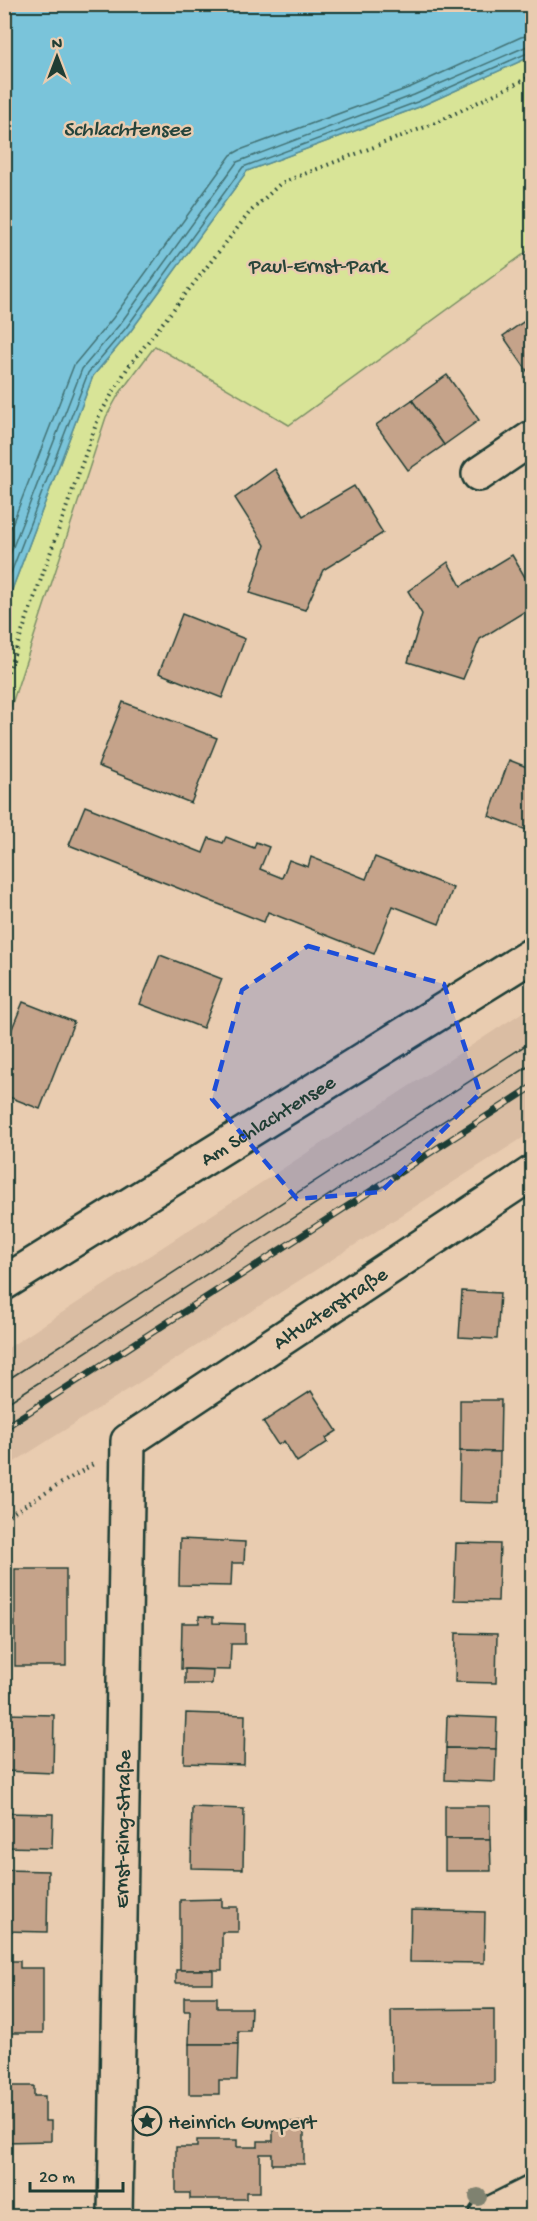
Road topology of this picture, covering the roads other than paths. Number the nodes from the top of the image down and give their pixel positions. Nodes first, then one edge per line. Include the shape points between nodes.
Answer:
1 (532, 438) edge
2 (479, 474) dead end
3 (532, 955) edge
4 (532, 1173) edge
5 (4, 1283) edge
6 (128, 1441) joint
7 (532, 2193) edge
8 (115, 2217) edge
9 (486, 2217) edge

1 - 2 street
3 - 5 street, Am Schlachtensee
4 - 6 street, Altvaterstraße
6 - 8 street, Ernst-Ring-Straße
7 - 9 street

